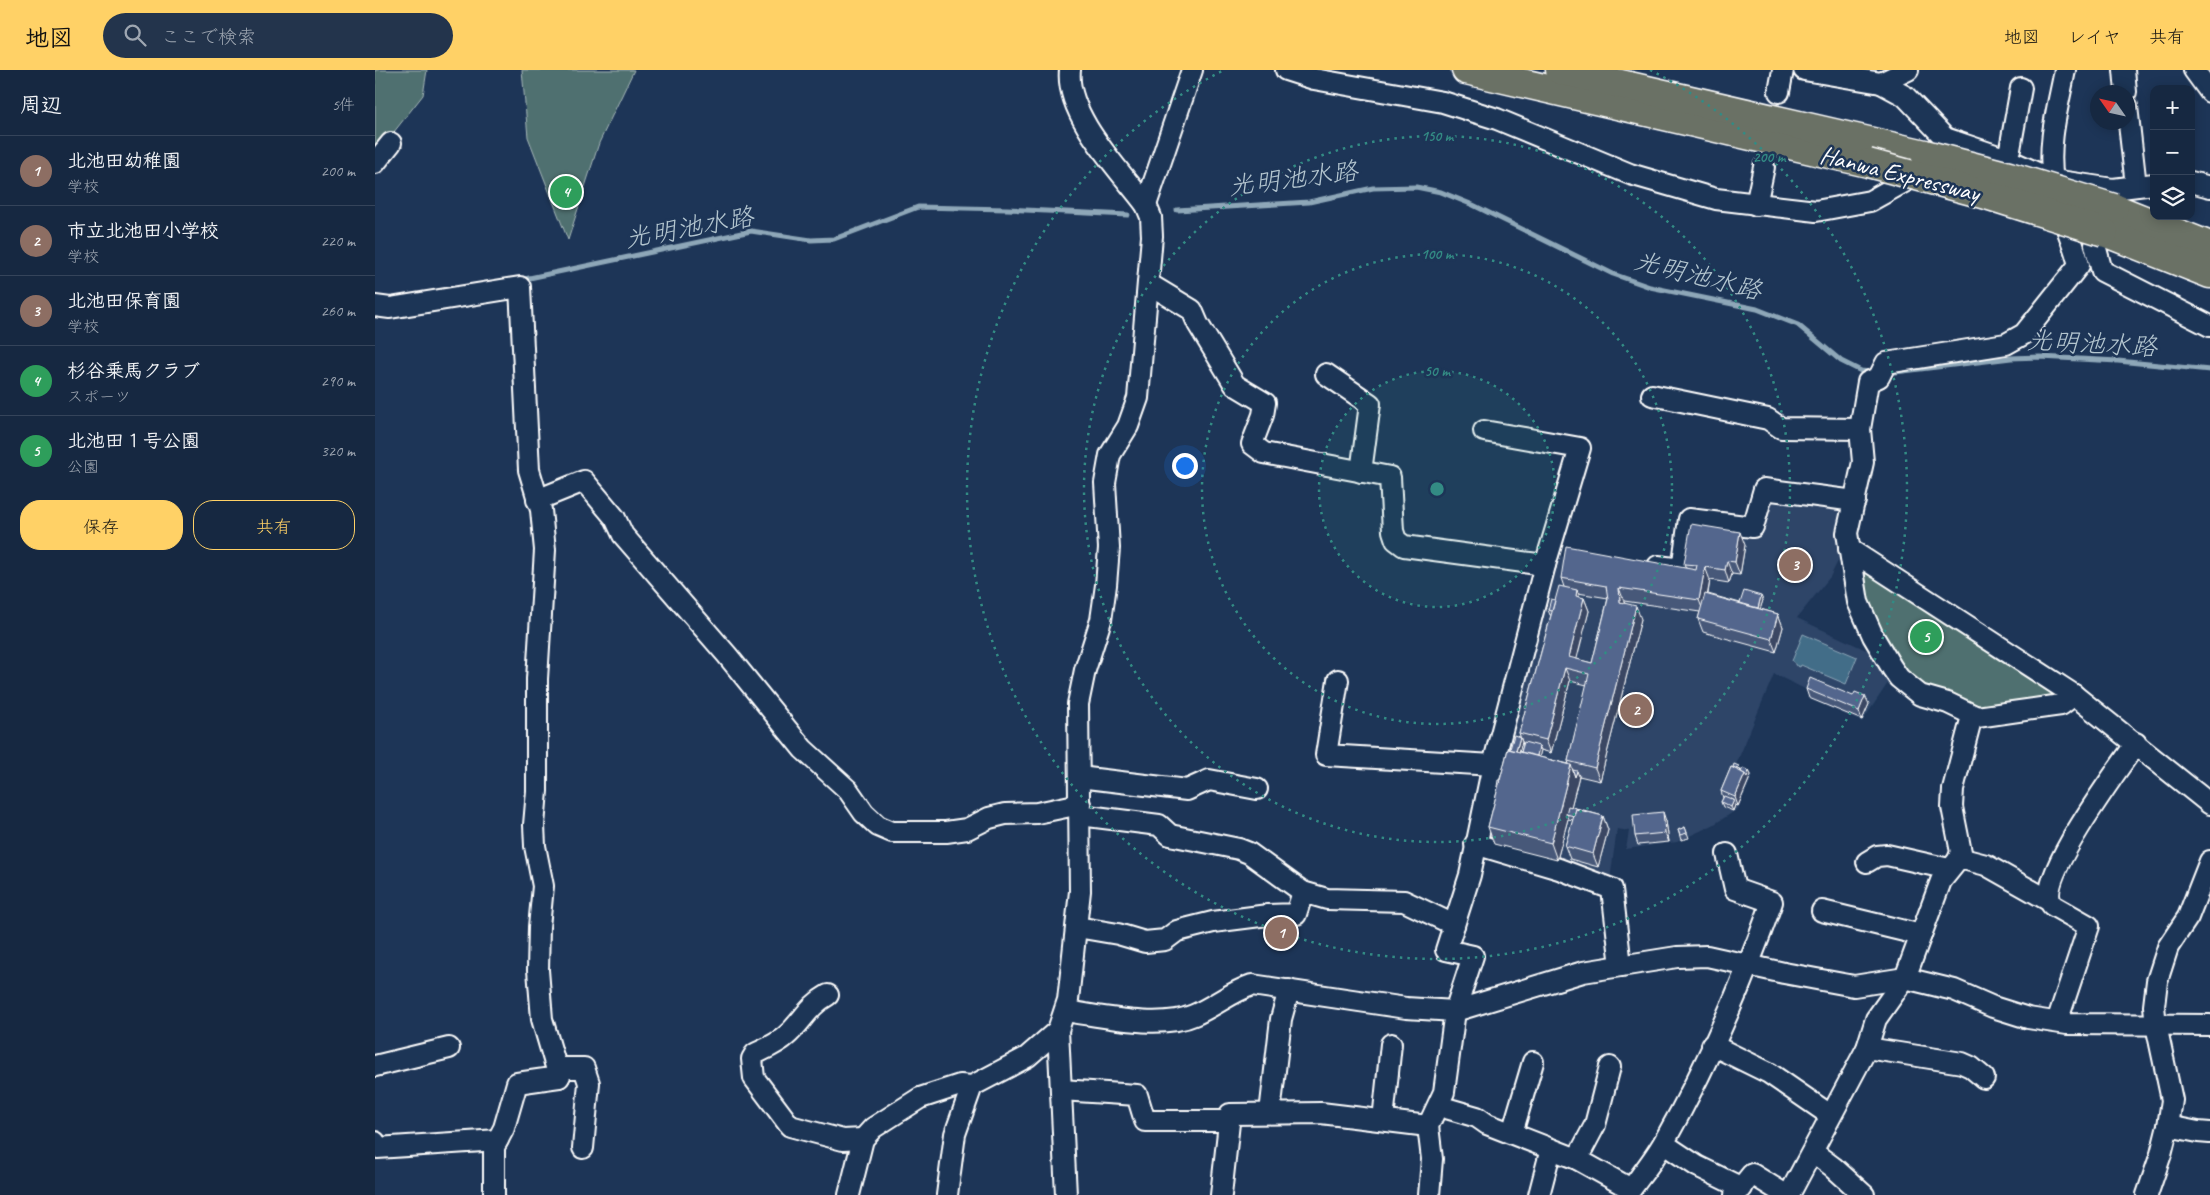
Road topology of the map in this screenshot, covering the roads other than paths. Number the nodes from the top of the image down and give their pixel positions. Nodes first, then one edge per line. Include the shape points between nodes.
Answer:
1 (1070, 70) edge
2 (1192, 70) edge
3 (1286, 70) edge
4 (1466, 70) edge
5 (1560, 70) edge
6 (1783, 70) edge
7 (1908, 70) edge
8 (2065, 70) edge
9 (2124, 70) edge
10 (2194, 70) edge
11 (1812, 71) edge
12 (1881, 83) junction
13 (2125, 85) edge
14 (1779, 92) dead end
15 (2210, 92) edge
16 (2024, 99) dead end
17 (2132, 130) edge
18 (391, 143) dead end
19 (1935, 146) junction
20 (2005, 158) junction
21 (375, 163) edge
22 (1764, 167) dead end
23 (2053, 180) junction
24 (2195, 183) edge
25 (2145, 185) edge
26 (2210, 187) edge
27 (1147, 205) junction
28 (1756, 205) junction
29 (2110, 210) junction
30 (2210, 246) edge
31 (2210, 274) edge
32 (1149, 284) junction
33 (375, 306) edge
34 (2210, 326) edge
35 (1326, 374) dead end
36 (1652, 395) dead end
37 (1860, 429) junction
38 (1484, 431) dead end
39 (1361, 472) junction
40 (537, 500) junction
41 (1855, 501) junction
42 (1849, 550) junction
43 (1554, 557) junction
44 (1644, 564) edge
45 (1338, 680) dead end
46 (2074, 695) junction
47 (1972, 716) junction
48 (2137, 743) junction
49 (1493, 765) junction
50 (1079, 777) junction
51 (1257, 789) dead end
52 (2210, 804) edge
53 (1080, 810) junction
54 (1475, 844) junction
55 (1727, 854) dead end
56 (2210, 861) edge
57 (1867, 862) dead end
58 (1954, 863) junction
59 (1303, 892) junction
60 (2049, 900) junction
61 (1822, 911) dead end
62 (1454, 925) junction
63 (1077, 928) junction
64 (1921, 935) junction
65 (1749, 965) junction
66 (1621, 966) junction
67 (1905, 978) junction
68 (1289, 990) junction
69 (828, 995) dead end
70 (1065, 1011) junction
71 (1455, 1011) junction
72 (2057, 1022) junction
73 (2210, 1024) edge
74 (2156, 1025) junction
75 (1058, 1030) junction
76 (1391, 1044) dead end
77 (1712, 1045) junction
78 (449, 1048) dead end
79 (1867, 1048) junction
80 (1533, 1062) dead end
81 (375, 1066) edge
82 (1610, 1067) dead end
83 (559, 1077) junction
84 (1984, 1078) dead end
85 (972, 1086) junction
86 (1061, 1090) junction
87 (1439, 1106) junction
88 (1270, 1114) junction
89 (1831, 1114) junction
90 (1383, 1120) junction
91 (1229, 1121) junction
92 (1428, 1126) junction
93 (2168, 1126) junction
94 (1512, 1133) junction
95 (2210, 1133) edge
96 (863, 1139) junction
97 (498, 1140) junction
98 (375, 1142) edge
99 (1664, 1144) junction
100 (583, 1148) dead end
101 (1551, 1149) junction
102 (1813, 1152) junction
103 (1577, 1159) junction
104 (1739, 1192) edge
105 (494, 1195) edge
106 (849, 1195) edge
107 (947, 1195) edge
108 (1066, 1195) edge
109 (1221, 1195) edge
110 (1429, 1195) edge
111 (1539, 1195) edge
112 (1787, 1195) edge
113 (1864, 1195) edge
114 (2147, 1195) edge

1 - 27 street via 1072,98 1084,124
2 - 27 street
3 - 28 street via 1314,79 1443,102 1497,119 1631,174 1715,199
4 - 29 highway, Hanwa Expressway, bridge via 1868,162 1983,194
5 - 19 highway, Hanwa Expressway
6 - 14 street
7 - 12 street
8 - 23 street via 2051,137
9 - 13 street
10 - 15 street
11 - 12 street
12 - 19 street via 1905,96
16 - 20 street
17 - 25 street
18 - 21 street
19 - 20 street
19 - 28 street via 1933,166 1870,201 1816,212
19 - 29 highway, Hanwa Expressway, bridge via 2009,176
20 - 23 street
22 - 28 street
23 - 29 street
23 - 37 street via 2059,209 2074,242 2079,265 2024,334 2006,344 1930,355 1883,370 1868,382
24 - 26 street
25 - 29 street
27 - 32 street via 1152,236
29 - 30 highway, Hanwa Expressway
29 - 31 highway, Hanwa Expressway
29 - 34 street via 2101,216 2095,246 2102,271
32 - 39 street via 1192,310 1235,385 1265,403 1251,444 1264,453
32 - 50 street via 1138,398 1128,426 1110,455 1105,484 1109,548 1106,585 1101,620 1078,704
33 - 40 street via 390,308 520,287 529,470
35 - 39 street via 1370,404
36 - 37 street via 1768,420 1781,428
37 - 41 street via 1863,462
38 - 43 street via 1580,448
39 - 43 street via 1390,477 1393,531 1396,540 1404,546
40 - 53 street via 584,481 615,518 623,535 803,749 848,790 878,826 892,832 946,832 967,829 1005,814
40 - 83 street via 545,550 537,679 534,825 543,886 538,970 541,1019
41 - 42 street via 1847,533
41 - 44 street via 1764,489 1753,527 1689,519 1682,570
42 - 46 street
42 - 47 street via 1858,602 1873,636 1899,678 1920,695 1948,703
43 - 49 street
45 - 49 street via 1326,756
46 - 47 street via 2061,705
46 - 48 street
47 - 58 street via 1953,789 1952,807 1961,852
48 - 52 street
48 - 60 street via 2067,846 2049,891
49 - 54 street
50 - 51 street via 1187,790 1209,780
50 - 53 street
53 - 59 street via 1159,825 1170,835 1239,849
53 - 63 street
54 - 62 street via 1470,875
54 - 66 street via 1612,889
55 - 65 street via 1735,889 1772,902
56 - 74 street via 2187,917 2168,947 2157,981
57 - 58 street via 1887,855
58 - 60 street via 1986,865
58 - 64 street via 1941,881
59 - 62 street via 1327,899 1403,901
59 - 63 street via 1296,914 1213,922 1177,931 1165,940 1145,942
60 - 72 street via 2089,926
61 - 64 street
62 - 71 street via 1446,950 1473,956
63 - 70 street
64 - 67 street
65 - 66 street via 1707,956
65 - 67 street via 1854,986
65 - 77 street
66 - 71 street via 1583,972
67 - 72 street via 1954,990 2028,1018
67 - 79 street via 1876,1020
68 - 70 street via 1252,984 1235,990 1195,1015 1158,1023
68 - 71 street via 1406,1008
68 - 88 street via 1281,1019
69 - 96 street via 815,1002 785,1037 755,1054 752,1059 754,1078 789,1126 843,1140
70 - 75 street
71 - 87 street via 1444,1092
72 - 74 street
73 - 74 street
74 - 93 street via 2171,1100
75 - 85 street via 1027,1057
75 - 86 street
76 - 90 street
77 - 89 street via 1769,1073
77 - 99 street
78 - 81 street
79 - 84 street via 1962,1063
79 - 89 street
80 - 94 street
82 - 103 street via 1595,1125
83 - 97 street via 517,1083
83 - 100 street via 564,1068 584,1068 589,1083
85 - 96 street via 960,1085 920,1098 873,1128
85 - 107 street via 955,1134
86 - 91 street via 1137,1095 1145,1121
86 - 108 street
87 - 92 street
87 - 94 street
88 - 90 street via 1321,1113
88 - 91 street via 1230,1114
89 - 102 street
90 - 92 street
91 - 109 street
92 - 110 street via 1431,1158
93 - 95 street
93 - 114 street
94 - 101 street
96 - 106 street
97 - 98 street via 377,1148
97 - 105 street via 494,1148
99 - 103 street via 1631,1189
99 - 104 street
101 - 103 street
101 - 111 street
102 - 112 street
102 - 113 street
104 - 112 street via 1752,1174

